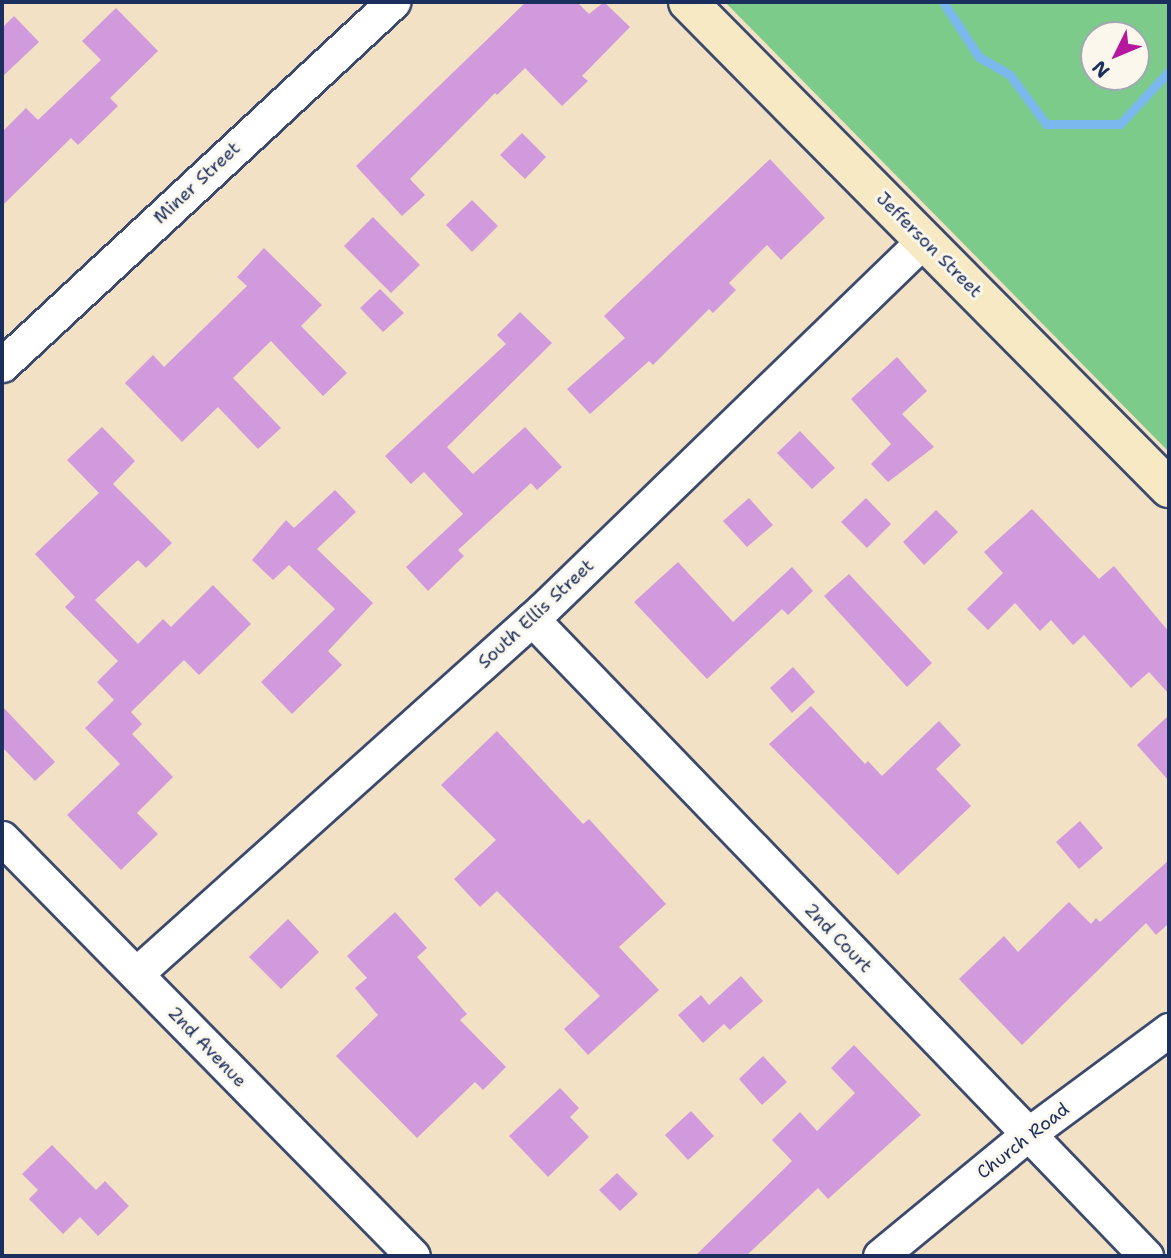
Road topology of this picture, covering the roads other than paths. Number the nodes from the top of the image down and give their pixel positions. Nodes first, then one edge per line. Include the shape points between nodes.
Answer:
1 (393, 2) edge
2 (688, 2) edge
3 (924, 240) junction
4 (2, 365) edge
5 (1169, 488) edge
6 (532, 619) junction
7 (2, 838) edge
8 (136, 974) junction
9 (1169, 1030) edge
10 (1027, 1135) junction
11 (413, 1256) edge
12 (880, 1256) edge
13 (1146, 1256) edge

1 - 4 street, Miner Street
2 - 3 street, Jefferson Street
3 - 5 street, Jefferson Street
3 - 6 street, South Ellis Street
6 - 8 street, South Ellis Street
6 - 10 street, 2nd Court
7 - 8 street, 2nd Avenue
8 - 11 street, 2nd Avenue
9 - 10 street, Church Road
10 - 12 street, Church Road
10 - 13 street, 2nd Court

